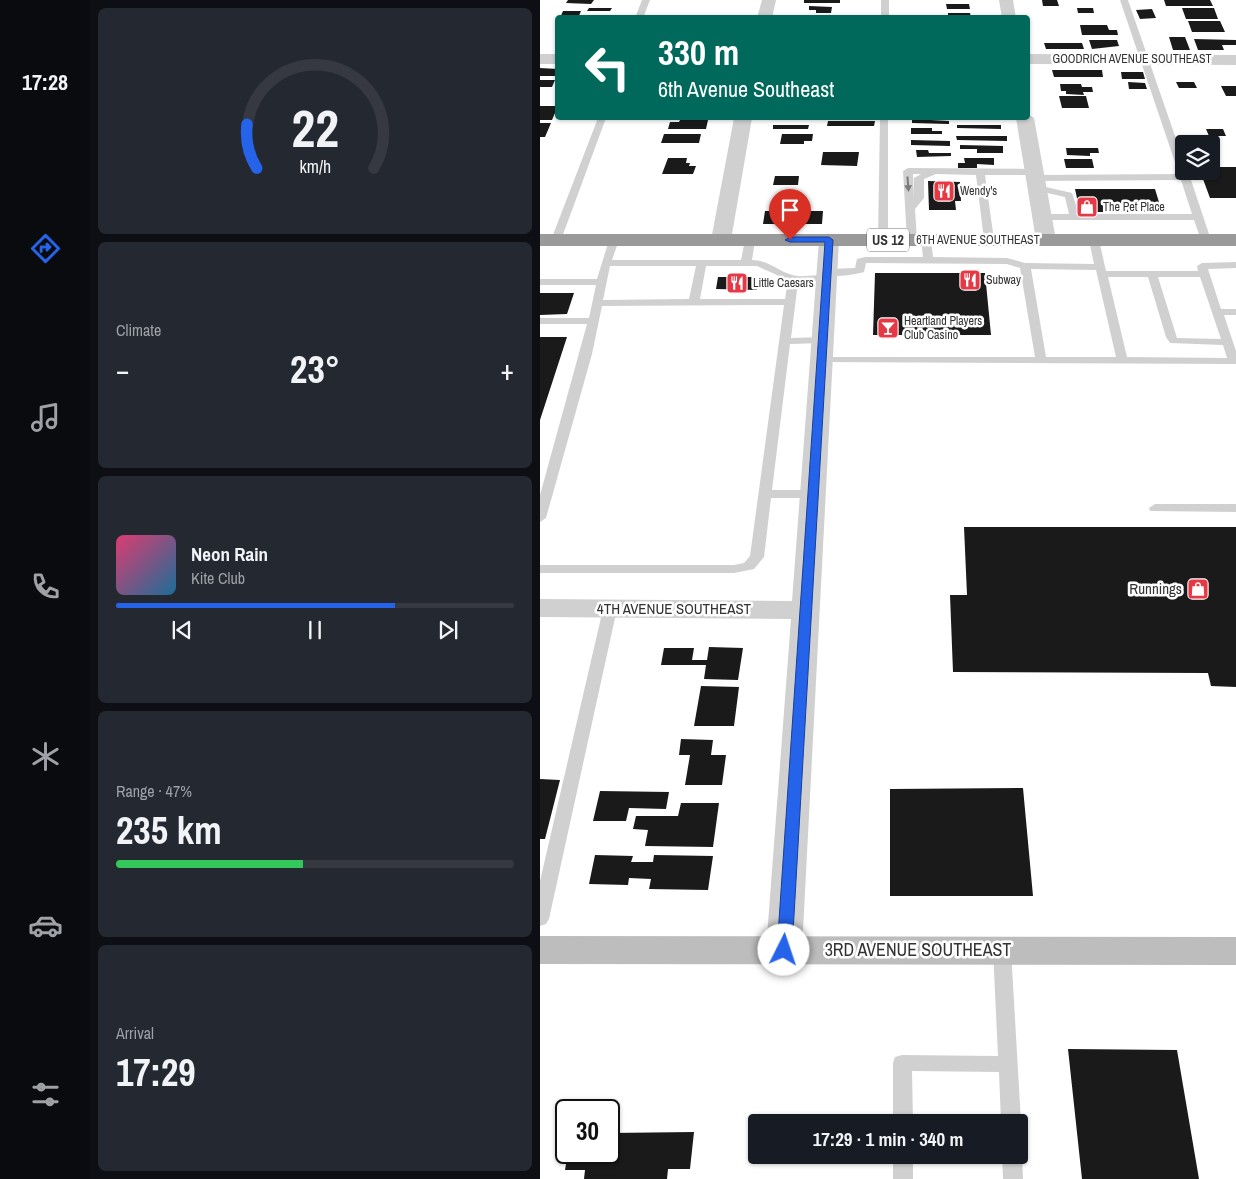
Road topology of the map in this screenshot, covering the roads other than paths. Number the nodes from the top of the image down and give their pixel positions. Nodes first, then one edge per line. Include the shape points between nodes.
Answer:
1 (646, 0) edge
2 (769, 0) edge
3 (885, 0) edge
4 (1006, 0) edge
5 (1124, 0) edge
6 (640, 15) edge
7 (765, 15) edge
8 (885, 15) edge
9 (1008, 15) edge
10 (540, 59) edge
11 (555, 59) edge
12 (1030, 59) edge
13 (1146, 60) junction
14 (1236, 60) edge
15 (601, 120) edge
16 (743, 120) edge
17 (884, 120) edge
18 (1025, 120) edge
19 (1175, 147) edge
20 (980, 172) junction
21 (1175, 177) edge
22 (1035, 179) junction
23 (1186, 180) edge
24 (910, 209) junction
25 (984, 209) junction
26 (1042, 217) junction
27 (1075, 217) junction
28 (1198, 217) junction
29 (548, 240) edge
30 (614, 240) junction
31 (721, 240) junction
32 (750, 240) junction
33 (829, 240) junction
34 (883, 240) junction
35 (920, 240) junction
36 (989, 240) junction
37 (1046, 240) junction
38 (1094, 240) junction
39 (1206, 240) junction
40 (1236, 240) edge
41 (928, 260) junction
42 (606, 263) junction
43 (702, 263) junction
44 (746, 263) junction
45 (1236, 265) edge
46 (1025, 266) junction
47 (1101, 271) junction
48 (1152, 274) junction
49 (1204, 274) junction
50 (827, 276) junction
51 (792, 279) junction
52 (540, 282) edge
53 (601, 282) junction
54 (597, 302) junction
55 (694, 302) junction
56 (790, 302) junction
57 (1217, 312) junction
58 (1236, 312) edge
59 (540, 321) edge
60 (592, 321) junction
61 (785, 341) junction
62 (1227, 342) junction
63 (823, 350) junction
64 (1041, 361) junction
65 (1122, 361) junction
66 (1235, 361) edge
67 (765, 494) junction
68 (814, 494) junction
69 (1155, 508) dead end
70 (1236, 508) edge
71 (540, 518) edge
72 (540, 569) edge
73 (540, 608) edge
74 (610, 609) junction
75 (807, 610) junction
76 (540, 919) edge
77 (540, 950) edge
78 (784, 950) junction
79 (1002, 950) junction
80 (1236, 951) edge
81 (1008, 1064) junction
82 (903, 1114) edge
83 (1011, 1114) edge
84 (903, 1164) edge
85 (1012, 1164) edge
86 (903, 1179) edge
87 (1013, 1179) edge

1 - 6 lane
2 - 7 street
3 - 8 lane
4 - 9 street
5 - 13 lane
10 - 11 street
12 - 13 street, GOODRICH AVENUE SOUTHEAST
13 - 14 street, GOODRICH AVENUE SOUTHEAST
13 - 19 lane
15 - 29 lane
16 - 31 street
17 - 34 lane
18 - 22 street
20 - 22 lane
20 -> 24 lane via 908,171
20 - 25 lane
21 - 22 lane
22 - 26 street
22 - 27 lane via 1070,196
23 - 28 lane
24 - 25 lane via 919,198 919,178 930,173 956,175 971,181 975,200
24 - 35 lane
25 - 36 lane
26 - 27 lane
26 - 37 street
27 - 28 lane
28 - 39 lane
29 - 30 highway, 6TH AVENUE SOUTHEAST / US 12
30 - 31 highway, 6TH AVENUE SOUTHEAST / US 12
30 - 42 lane
31 - 32 highway, 6TH AVENUE SOUTHEAST / US 12
32 - 33 highway, 6TH AVENUE SOUTHEAST / US 12
32 - 44 lane
33 - 34 highway, 6TH AVENUE SOUTHEAST / US 12
33 - 50 street
34 - 35 highway, 6TH AVENUE SOUTHEAST / US 12
35 - 36 highway, 6TH AVENUE SOUTHEAST / US 12
35 - 41 lane
36 - 37 highway, 6TH AVENUE SOUTHEAST / US 12
37 - 38 highway, 6TH AVENUE SOUTHEAST / US 12
38 - 39 highway, 6TH AVENUE SOUTHEAST / US 12
38 - 47 lane
39 - 40 highway, 6TH AVENUE SOUTHEAST / US 12
41 - 46 lane via 1008,260
41 - 50 lane via 865,260 861,261 860,270
42 - 43 lane
42 - 53 lane
43 - 44 lane
43 - 55 lane
44 - 51 lane via 759,263
45 - 49 lane via 1202,266
46 - 47 lane
46 - 64 lane
47 - 48 lane
47 - 65 lane
48 - 49 lane
48 - 62 lane via 1174,341
49 - 57 lane
50 - 51 lane
50 - 63 street
51 - 56 lane
52 - 53 lane
53 - 54 lane
54 - 55 lane
54 - 60 lane
55 - 56 lane
56 - 61 lane
57 - 58 lane
57 - 62 lane
59 - 60 lane
60 - 71 lane via 586,354
61 - 63 lane
61 - 67 lane
62 - 66 lane
63 - 64 lane
63 - 68 street
64 - 65 lane
65 - 66 lane
67 - 68 lane
67 - 72 lane via 757,557 749,566 734,569
68 - 75 street
69 - 70 lane
73 - 74 street, 4TH AVENUE SOUTHEAST
74 - 75 street, 4TH AVENUE SOUTHEAST
74 - 76 lane
75 - 78 street
77 - 78 street, 3RD AVENUE SOUTHEAST
78 - 79 street, 3RD AVENUE SOUTHEAST
79 - 80 street, 3RD AVENUE SOUTHEAST
79 - 81 lane
81 - 82 lane via 902,1063
81 - 83 lane
84 - 86 lane
85 - 87 lane

